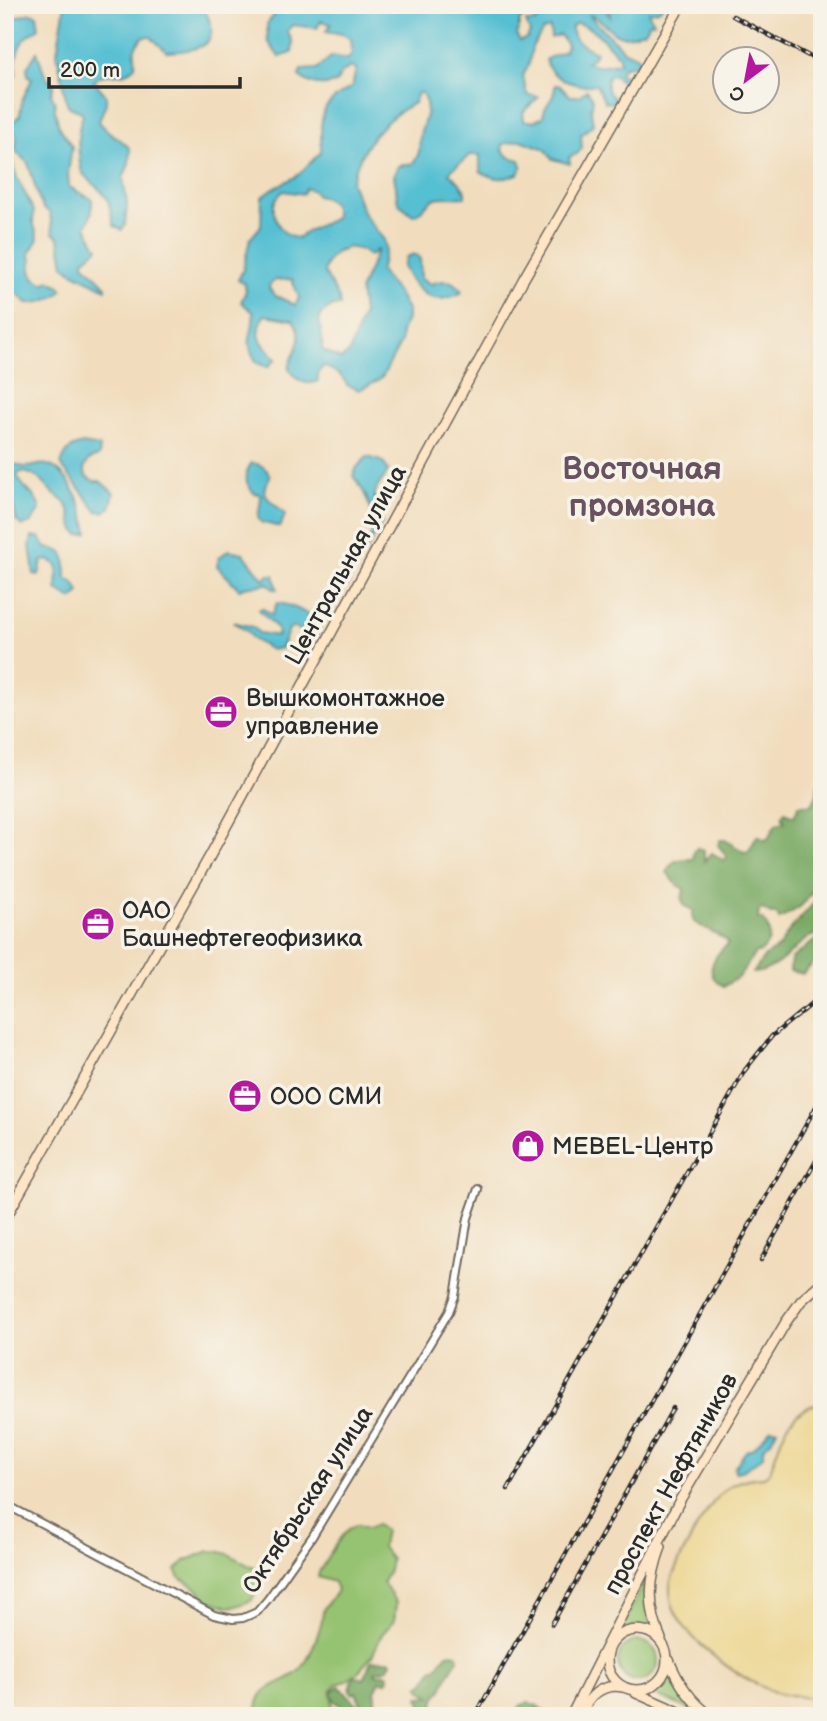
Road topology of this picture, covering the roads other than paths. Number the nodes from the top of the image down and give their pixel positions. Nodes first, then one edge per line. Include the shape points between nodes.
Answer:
1 (681, 5) edge
2 (478, 1189) dead end
3 (5, 1219) edge
4 (822, 1282) edge
5 (680, 1500) junction
6 (5, 1504) edge
7 (618, 1622) junction
8 (663, 1643) junction
9 (610, 1647) junction
10 (668, 1658) junction
11 (595, 1669) junction
12 (626, 1688) junction
13 (571, 1716) edge
14 (579, 1716) edge
15 (688, 1716) edge
16 (711, 1716) edge

1 - 3 street, Центральная улица via 523,280 210,856
2 - 6 street, Октябрьская улица via 449,1312 312,1537 257,1612 233,1619 214,1615
4 - 5 street, проспект Нефтяников via 786,1322
5 - 7 street, проспект Нефтяников
5 - 8 street via 651,1582 652,1612
7 - 9 street
7 - 11 street, проспект Нефтяников
8 - 9 street via 651,1633 635,1630 620,1635
8 - 10 street
9 - 11 street
9 - 12 street via 609,1670
10 - 12 street via 665,1674 654,1686
10 - 16 street via 684,1691
11 - 13 street, проспект Нефтяников
12 - 14 street via 611,1686 596,1692
12 - 15 street

